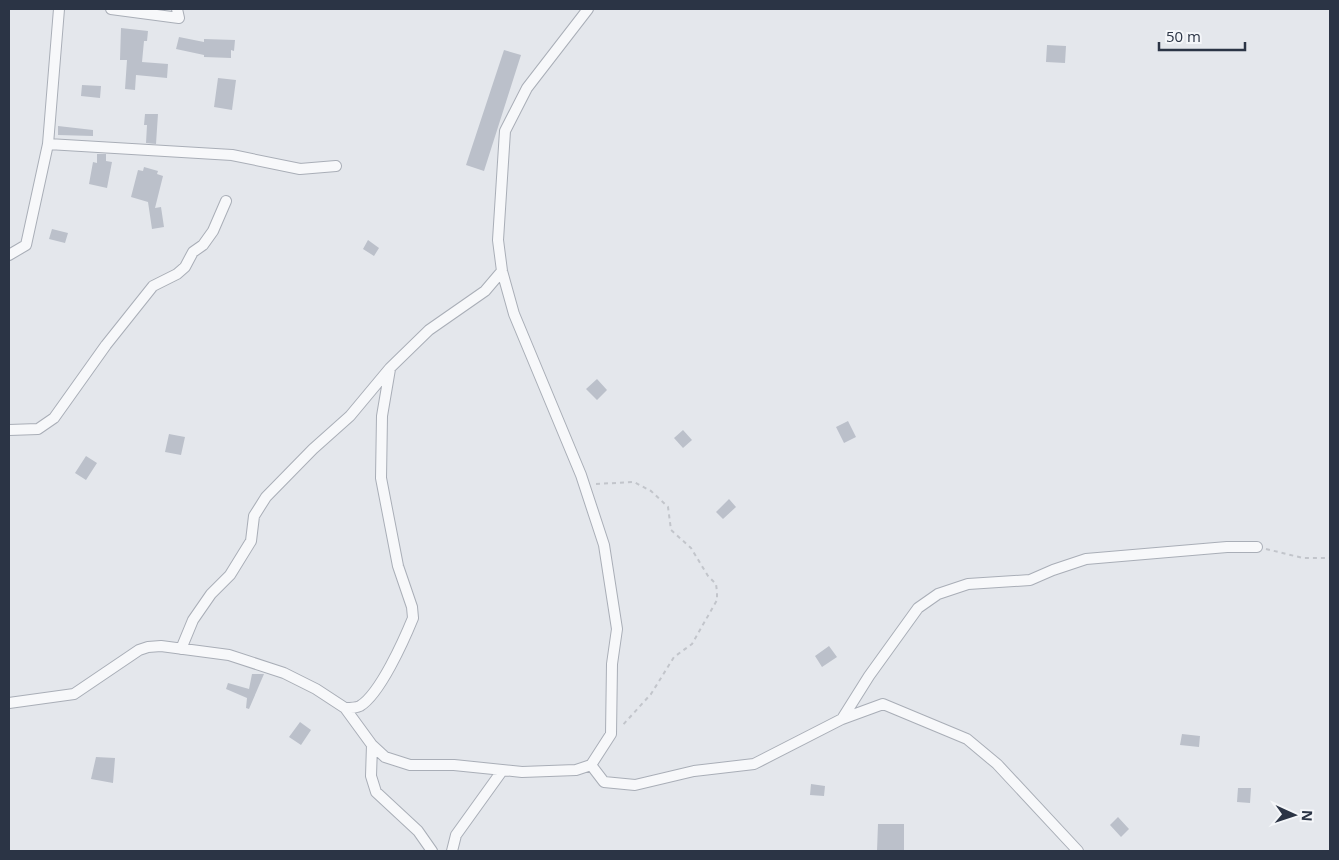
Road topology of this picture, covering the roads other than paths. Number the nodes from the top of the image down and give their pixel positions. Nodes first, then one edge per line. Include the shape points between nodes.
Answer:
1 (59, 9) edge
2 (111, 9) edge
3 (177, 9) edge
4 (588, 9) edge
5 (48, 144) junction
6 (336, 166) dead end
7 (226, 201) dead end
8 (9, 255) edge
9 (502, 271) junction
10 (390, 368) junction
11 (9, 430) edge
12 (1257, 547) road end
13 (181, 649) junction
14 (9, 703) edge
15 (344, 708) junction
16 (842, 719) junction
17 (372, 745) junction
18 (591, 765) junction
19 (502, 771) junction
20 (432, 851) edge
21 (452, 851) edge
22 (1078, 851) edge

1 - 5 street
2 - 3 street via 179,18
4 - 9 street via 527,88 506,131 498,240
5 - 6 street via 232,156 300,169
5 - 8 street via 26,245
7 - 11 street via 203,245 193,252 177,274 153,286 54,418 38,429
9 - 10 street via 485,292 429,330
9 - 18 street via 514,314 581,474 604,544 617,629 612,664 611,734
10 - 13 street via 350,416 266,497 254,516 252,541 230,575 211,594 193,620
10 - 15 street via 382,416 381,478 398,566 414,618 383,680 369,699 358,707
12 - 16 street via 1086,559 1030,580 968,584 938,594 918,608
13 - 14 street via 148,647 74,694
13 - 15 street via 229,655 284,673
15 - 17 street
16 - 18 street via 754,764 694,771 625,786 604,782
16 - 22 street via 883,704 967,738 998,764
17 - 19 street via 384,757 410,765 454,765
17 - 20 street via 371,776 376,792 418,831
18 - 19 street via 576,770
19 - 21 street via 456,835

